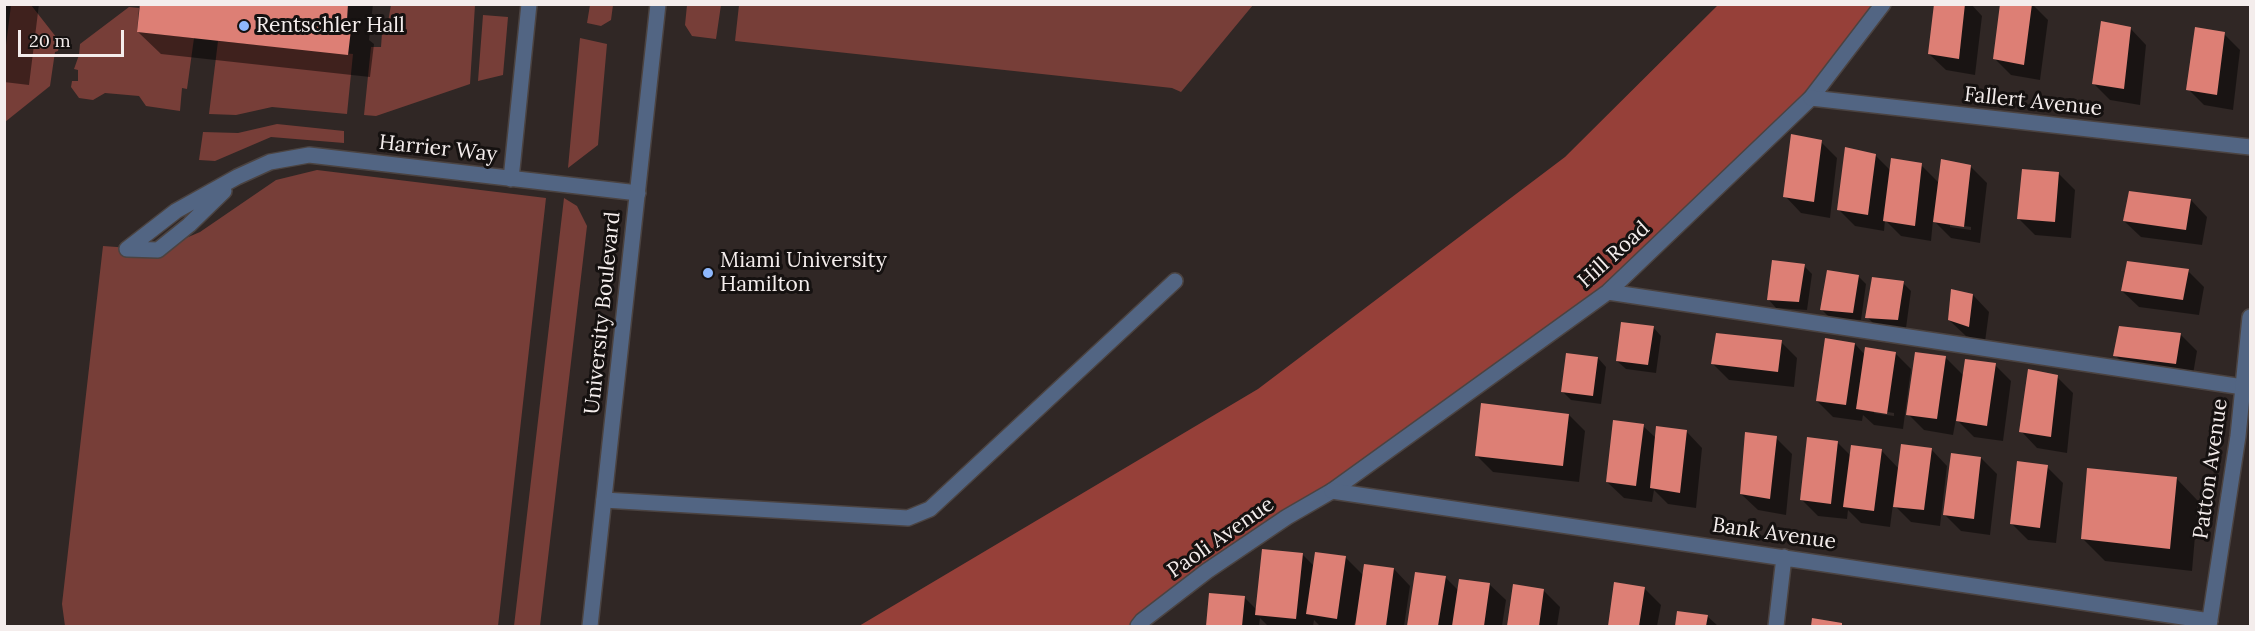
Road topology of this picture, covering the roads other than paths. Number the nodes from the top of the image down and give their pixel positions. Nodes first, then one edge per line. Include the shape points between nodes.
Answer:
1 (529, 4) edge
2 (658, 4) edge
3 (1883, 4) edge
4 (1811, 98) junction
5 (2250, 147) edge
6 (237, 177) junction
7 (511, 178) junction
8 (638, 193) junction
9 (1175, 281) dead end
10 (1608, 292) junction
11 (2250, 317) edge
12 (2243, 387) junction
13 (2244, 437) edge
14 (1332, 490) junction
15 (604, 500) junction
16 (1784, 557) junction
17 (2209, 624) edge
18 (590, 627) edge
19 (1138, 627) edge
20 (1776, 627) edge

1 - 7 street
2 - 8 street, University Boulevard
3 - 4 street, Hill Road
4 - 5 street, Fallert Avenue
4 - 10 street, Hill Road
6 - 6 street, Harrier Way via 176,211 127,249 158,250
6 - 7 street, Harrier Way via 270,162 309,156
7 - 8 street, Harrier Way
8 - 15 street, University Boulevard
9 - 15 street via 930,509 908,518
10 - 12 street
10 - 14 street, Hill Road
11 - 12 street, Patton Avenue
12 - 13 street, Patton Avenue
13 - 17 street, Patton Avenue
14 - 16 street, Bank Avenue
14 - 19 street, Paoli Avenue via 1207,571
15 - 18 street, University Boulevard
16 - 17 street, Bank Avenue
16 - 20 street

